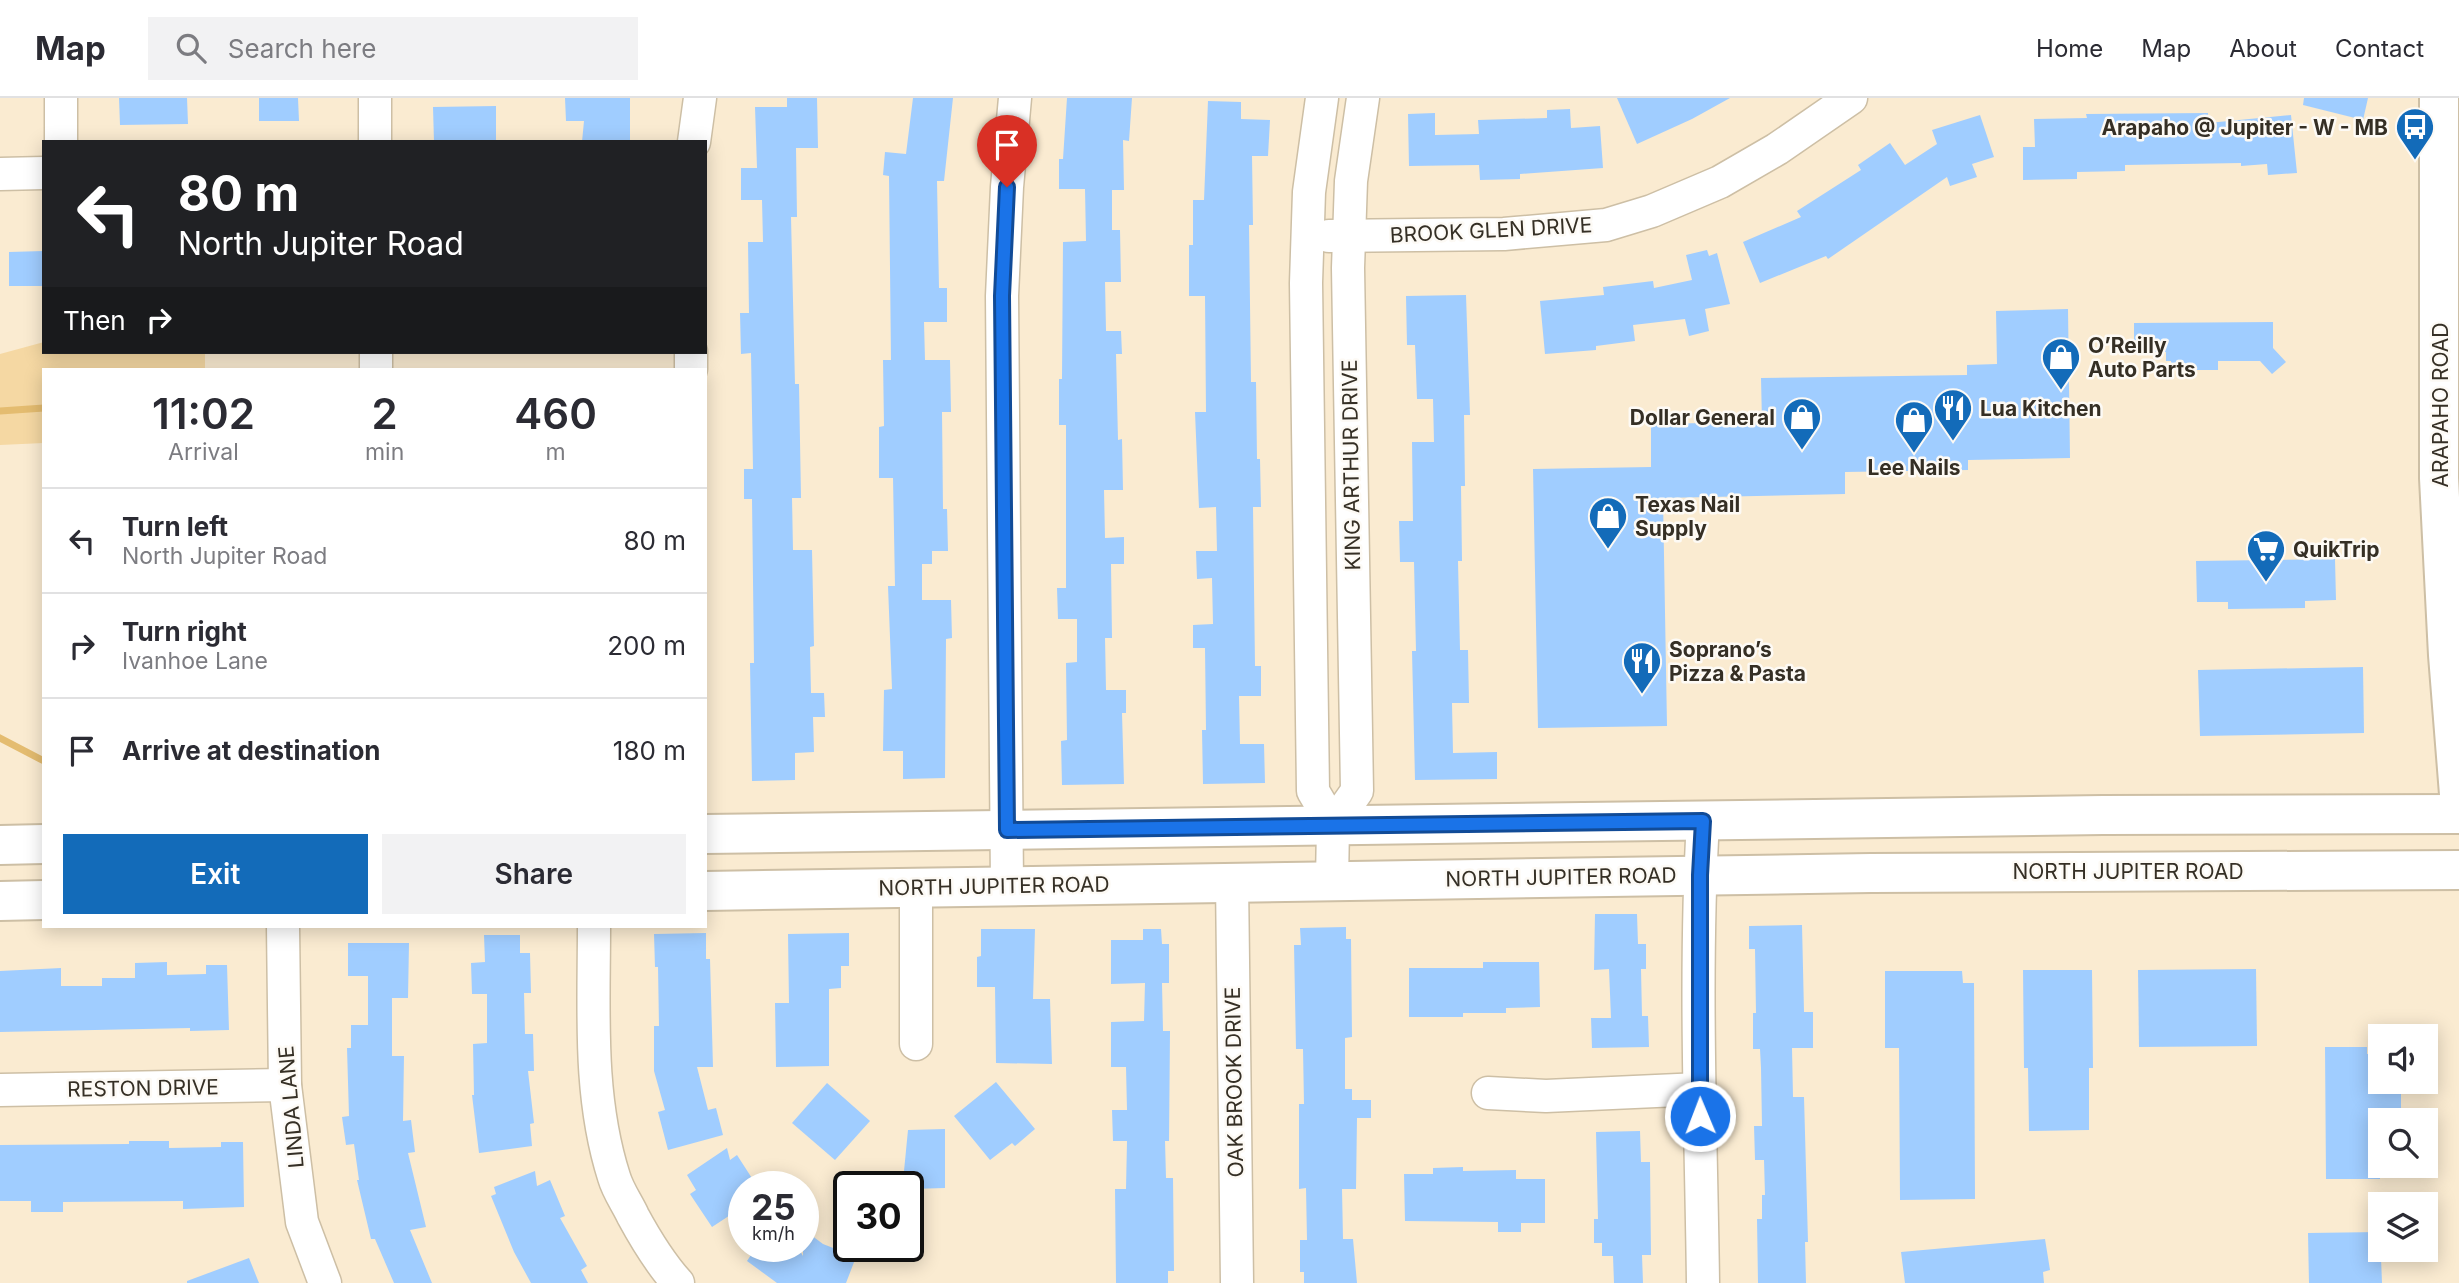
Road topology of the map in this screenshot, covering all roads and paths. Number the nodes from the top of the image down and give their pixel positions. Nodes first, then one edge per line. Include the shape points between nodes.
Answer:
1 (61, 98) edge
2 (375, 98) edge
3 (700, 98) edge
4 (1015, 98) edge
5 (1322, 98) edge
6 (1363, 98) edge
7 (1851, 98) edge
8 (2439, 98) edge
9 (61, 140) edge
10 (375, 140) edge
11 (694, 140) edge
12 (42, 173) edge
13 (0, 174) edge
14 (2450, 205) edge
15 (1307, 236) junction
16 (1349, 236) junction
17 (2459, 794) edge
18 (2459, 814) edge
19 (2103, 815) junction
20 (1703, 821) junction
21 (1333, 825) junction
22 (1007, 830) junction
23 (707, 834) edge
24 (42, 844) edge
25 (0, 845) edge
26 (2459, 870) edge
27 (2106, 871) junction
28 (1700, 875) junction
29 (1232, 881) junction
30 (1332, 882) junction
31 (1007, 886) junction
32 (916, 887) junction
33 (707, 891) edge
34 (42, 900) edge
35 (0, 901) edge
36 (283, 928) edge
37 (593, 928) edge
38 (916, 1044) dead end
39 (285, 1086) junction
40 (1700, 1089) junction
41 (0, 1090) edge
42 (1488, 1093) dead end
43 (326, 1283) edge
44 (678, 1283) edge
45 (1237, 1283) edge
46 (1703, 1283) edge

1 - 9 street
2 - 10 street
3 - 11 street
4 - 22 street via 1002,296
5 - 15 street, KING ARTHUR DRIVE
6 - 16 street, KING ARTHUR DRIVE via 1351,181
7 - 16 street, BROOK GLEN DRIVE via 1720,182 1606,225 1504,234
8 - 14 main road, ARAPAHO ROAD
12 - 13 street
14 - 17 main road, ARAPAHO ROAD via 2439,478
15 - 16 street, BROOK GLEN DRIVE
15 - 21 street, KING ARTHUR DRIVE via 1313,791
16 - 21 street, KING ARTHUR DRIVE via 1357,791
18 - 19 main road
19 - 20 main road
19 - 27 main road
20 - 21 main road
20 - 28 street
21 - 22 main road
21 - 30 street
22 - 23 main road
22 - 31 street
24 - 25 main road
26 - 27 main road, NORTH JUPITER ROAD
27 - 28 main road, NORTH JUPITER ROAD
28 - 30 main road, NORTH JUPITER ROAD
28 - 40 street
29 - 30 main road, NORTH JUPITER ROAD
29 - 31 main road, NORTH JUPITER ROAD
29 - 45 street, OAK BROOK DRIVE
31 - 32 main road, NORTH JUPITER ROAD
32 - 33 main road, NORTH JUPITER ROAD
32 - 38 street
34 - 35 main road
36 - 39 street, LINDA LANE
37 - 44 street via 595,1085 601,1130 615,1180 643,1235
39 - 41 street, RESTON DRIVE
39 - 43 street, LINDA LANE via 302,1222
40 - 42 street via 1546,1096
40 - 46 street

